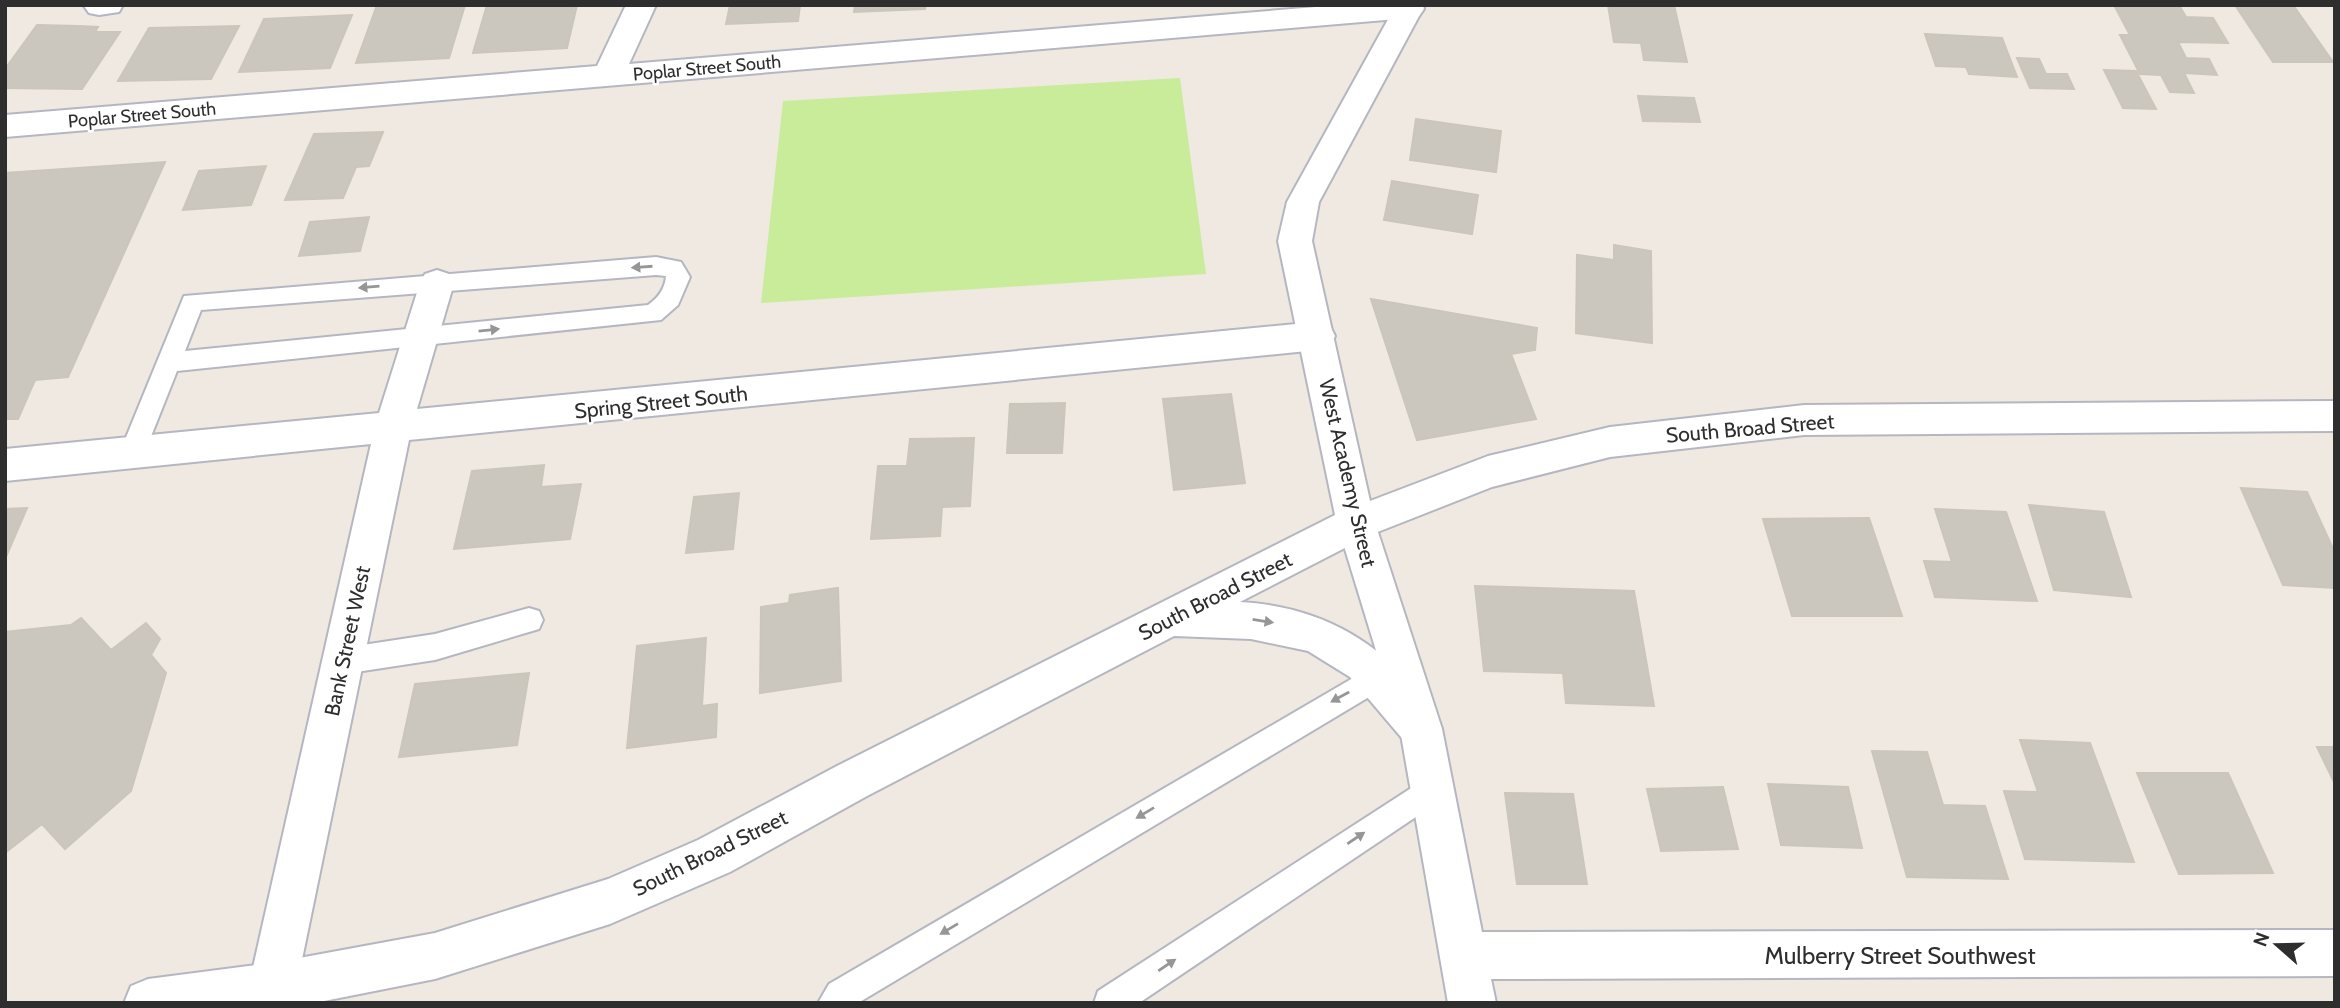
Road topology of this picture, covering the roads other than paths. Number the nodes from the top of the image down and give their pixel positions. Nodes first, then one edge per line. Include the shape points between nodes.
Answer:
1 (109, 5) edge
2 (641, 5) edge
3 (99, 6) edge
4 (1410, 7) edge
5 (608, 76) junction
6 (5, 126) edge
7 (438, 283) junction
8 (422, 336) junction
9 (1317, 336) junction
10 (168, 362) junction
11 (2335, 416) edge
12 (393, 429) junction
13 (133, 452) junction
14 (5, 465) edge
15 (1356, 523) junction
16 (1171, 619) junction
17 (528, 620) dead end
18 (343, 661) junction
19 (1388, 671) junction
20 (1433, 788) junction
21 (2335, 953) edge
22 (1465, 956) junction
23 (271, 995) edge
24 (148, 1003) edge
25 (834, 1003) edge
26 (1110, 1003) edge
27 (1472, 1003) edge

1 - 3 street
2 - 5 street
4 - 5 street, Poplar Street South
4 - 9 street, West Academy Street via 1303,202 1295,241
5 - 6 street, Poplar Street South
7 - 8 street, Bank Street West
8 -> 7 lane via 653,314 675,291 678,277 673,268 656,266
7 -> 10 lane via 192,302
8 - 10 lane
8 - 12 street, Bank Street West
9 - 12 street, Spring Street South
9 - 15 street, West Academy Street
10 - 13 lane
11 - 15 street, South Broad Street via 1804,420 1681,432 1610,442 1488,472
12 - 13 street, Spring Street South
12 - 18 street, Bank Street West
13 - 14 street, Spring Street South
15 - 16 street, South Broad Street
15 - 19 street, West Academy Street
16 -> 19 street via 1257,619 1299,628 1367,666
16 - 23 street, South Broad Street via 714,856 610,901 435,956
17 - 18 lane via 435,646
18 - 23 street, Bank Street West
19 - 20 street, West Academy Street via 1421,729
19 -> 25 lane via 840,995
20 - 22 street, West Academy Street
26 -> 20 lane
21 - 22 street, Mulberry Street Southwest
22 - 27 street, West Academy Street
23 - 24 street, South Broad Street

